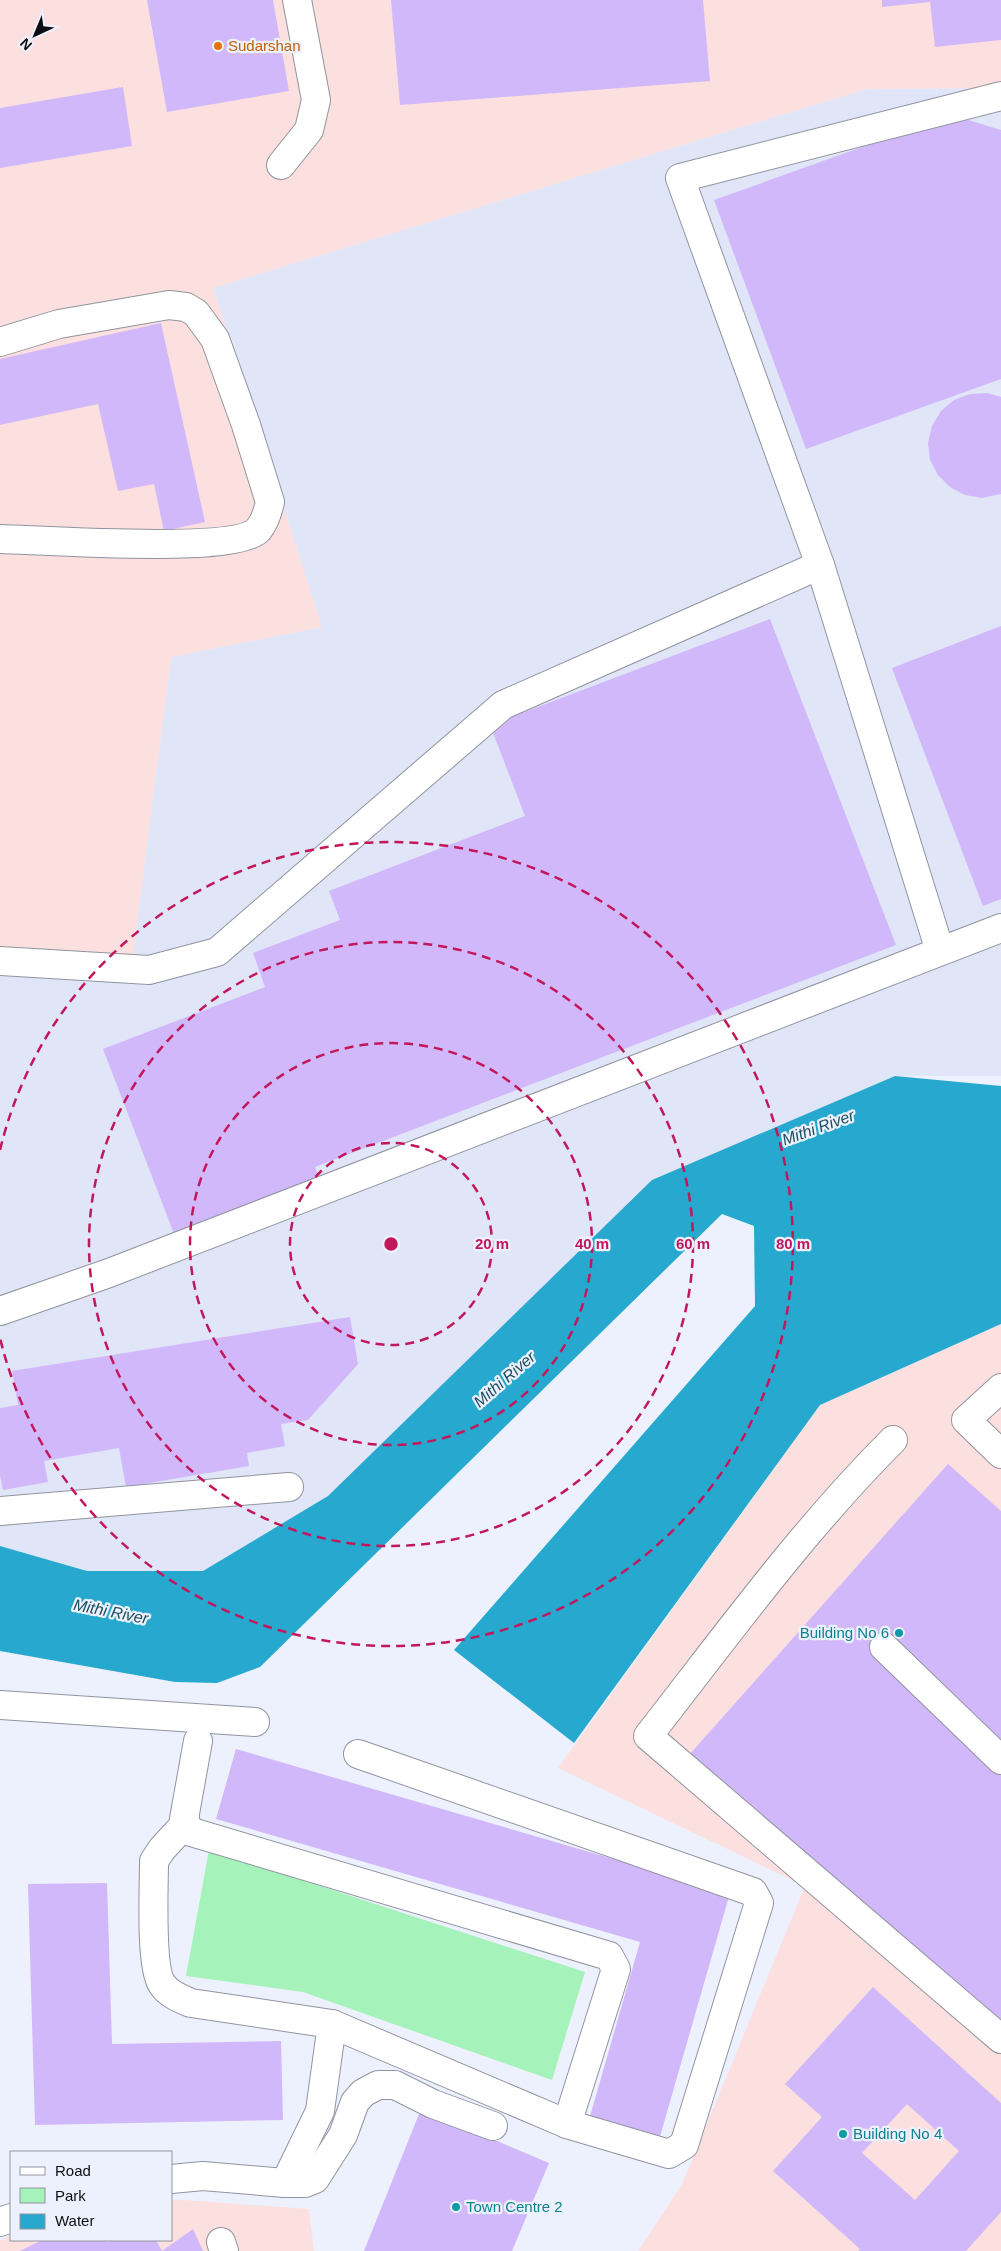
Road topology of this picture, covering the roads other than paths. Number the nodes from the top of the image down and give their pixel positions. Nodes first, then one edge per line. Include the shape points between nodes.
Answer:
1 (297, 0) edge
2 (1001, 96) edge
3 (281, 166) dead end
4 (0, 342) edge
5 (0, 539) edge
6 (820, 565) junction
7 (1001, 928) edge
8 (940, 951) junction
9 (0, 961) edge
10 (0, 1312) edge
11 (1001, 1388) edge
12 (893, 1440) dead end
13 (1001, 1454) edge
14 (289, 1487) dead end
15 (0, 1512) edge
16 (884, 1647) dead end
17 (0, 1706) edge
18 (255, 1722) dead end
19 (198, 1741) dead end
20 (358, 1754) dead end
21 (1001, 1760) edge
22 (186, 1823) junction
23 (332, 2024) junction
24 (1001, 2039) edge
25 (567, 2124) junction
26 (493, 2126) dead end
27 (172, 2179) edge
28 (285, 2183) junction

1 - 3 street via 316,100 309,130
2 - 6 street via 680,178
4 - 5 street via 58,324 170,305 186,307 196,313 215,339 270,502 258,530 241,538 183,545
6 - 8 street
6 - 9 street via 503,705 217,952 149,970
7 - 8 street
8 - 10 street
11 - 13 street via 966,1420
12 - 24 street via 849,1484 794,1550 648,1736
14 - 15 street
16 - 21 street
17 - 18 street
19 - 22 street via 184,1819
20 - 25 street via 753,1892 758,1903 684,2146 669,2154
22 - 23 street via 154,1861 155,1966 162,1984 174,1995 191,2003
22 - 25 street via 188,1831 609,1956 616,1969
23 - 25 street
23 - 28 street via 320,2111
26 - 28 street via 433,2104 395,2085 378,2085 355,2102 343,2135 315,2179 305,2183
27 - 28 street via 203,2176

